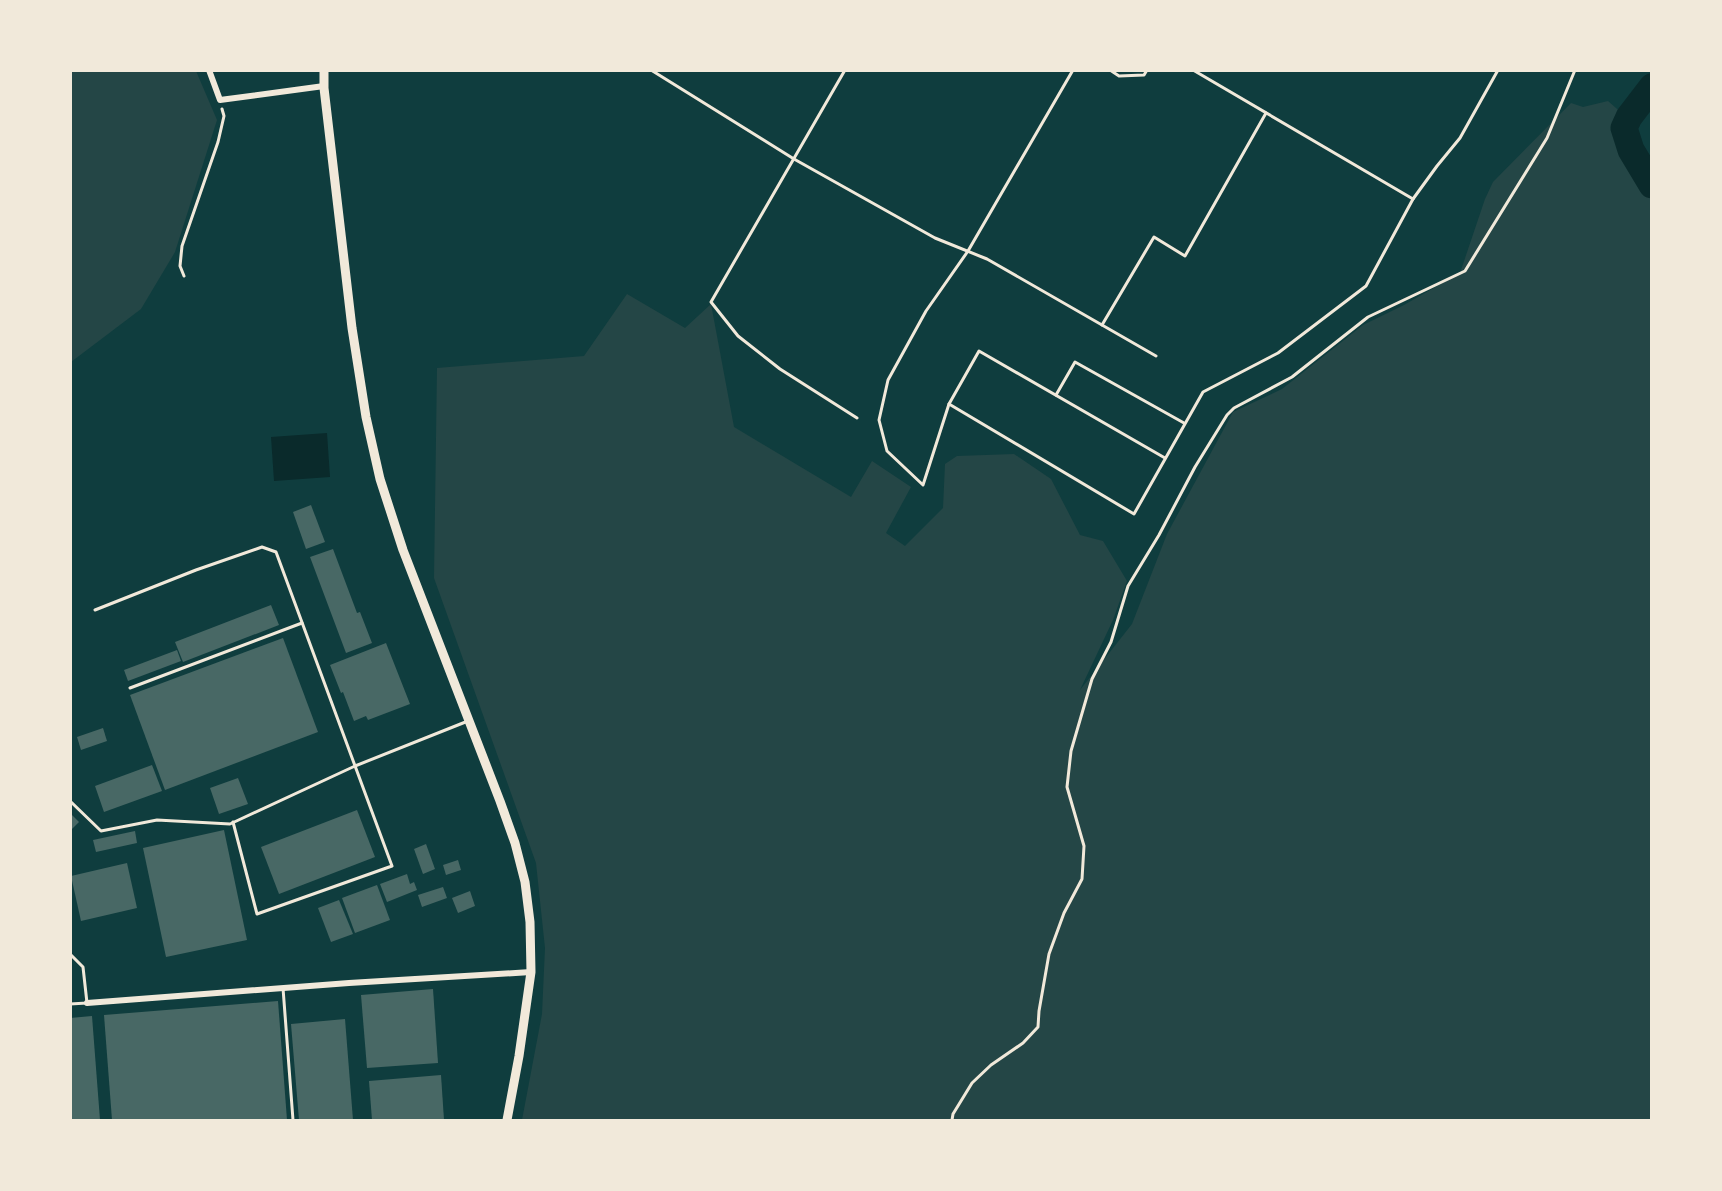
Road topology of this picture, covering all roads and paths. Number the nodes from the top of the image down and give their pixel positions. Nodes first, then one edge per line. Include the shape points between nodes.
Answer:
1 (209, 70) edge
2 (324, 70) edge
3 (651, 70) edge
4 (844, 70) edge
5 (1073, 70) edge
6 (1110, 70) edge
7 (1147, 70) edge
8 (1193, 70) edge
9 (1498, 70) edge
10 (1575, 70) edge
11 (324, 86) junction
12 (220, 100) junction
13 (1266, 113) junction
14 (794, 159) junction
15 (1413, 199) junction
16 (968, 251) junction
17 (184, 276) dead end
18 (1102, 325) junction
19 (1156, 356) dead end
20 (1056, 395) junction
21 (949, 404) junction
22 (857, 418) dead end
23 (1185, 424) junction
24 (1165, 458) junction
25 (95, 610) dead end
26 (302, 623) junction
27 (130, 688) dead end
28 (470, 720) junction
29 (355, 766) junction
30 (70, 801) edge
31 (233, 822) junction
32 (70, 954) edge
33 (531, 972) junction
34 (283, 988) junction
35 (87, 1003) junction
36 (70, 1004) edge
37 (293, 1120) edge
38 (507, 1120) edge
39 (952, 1120) edge

1 - 12 street
2 - 11 main road
3 - 14 lane
4 - 14 lane
5 - 16 lane
6 - 7 lane via 1119,76 1144,75
8 - 13 lane
9 - 15 lane via 1460,138
10 - 39 path via 1547,138 1466,272 1368,317 1292,377 1227,414 1128,586 1112,642 1092,679 1071,751 1067,787 1084,846 1082,879 1048,954 1038,1027 972,1083
11 - 12 street
11 - 28 main road via 352,328 380,479 403,550
12 - 17 path via 224,116 218,142 182,246 180,266
13 - 15 lane
13 - 18 lane via 1185,256 1154,237
14 - 16 lane via 936,238
14 - 22 lane via 711,302 738,336 780,369
15 - 23 lane via 1366,286 1278,353 1203,392
16 - 18 lane
16 - 21 lane via 926,311 888,380 879,420 887,451 923,485
18 - 19 lane
20 - 21 lane via 979,351
20 - 23 lane via 1075,362
20 - 24 lane
21 - 24 lane via 1134,514
23 - 24 lane
25 - 26 lane via 262,547 276,552
26 - 27 lane
26 - 29 lane
28 - 29 lane
28 - 33 main road via 515,843 525,882
29 - 31 lane
29 - 31 lane via 392,866 257,914
30 - 31 lane via 102,831 157,820
32 - 35 lane via 82,967
33 - 34 street
33 - 38 main road
34 - 35 street
34 - 37 lane
35 - 36 lane

